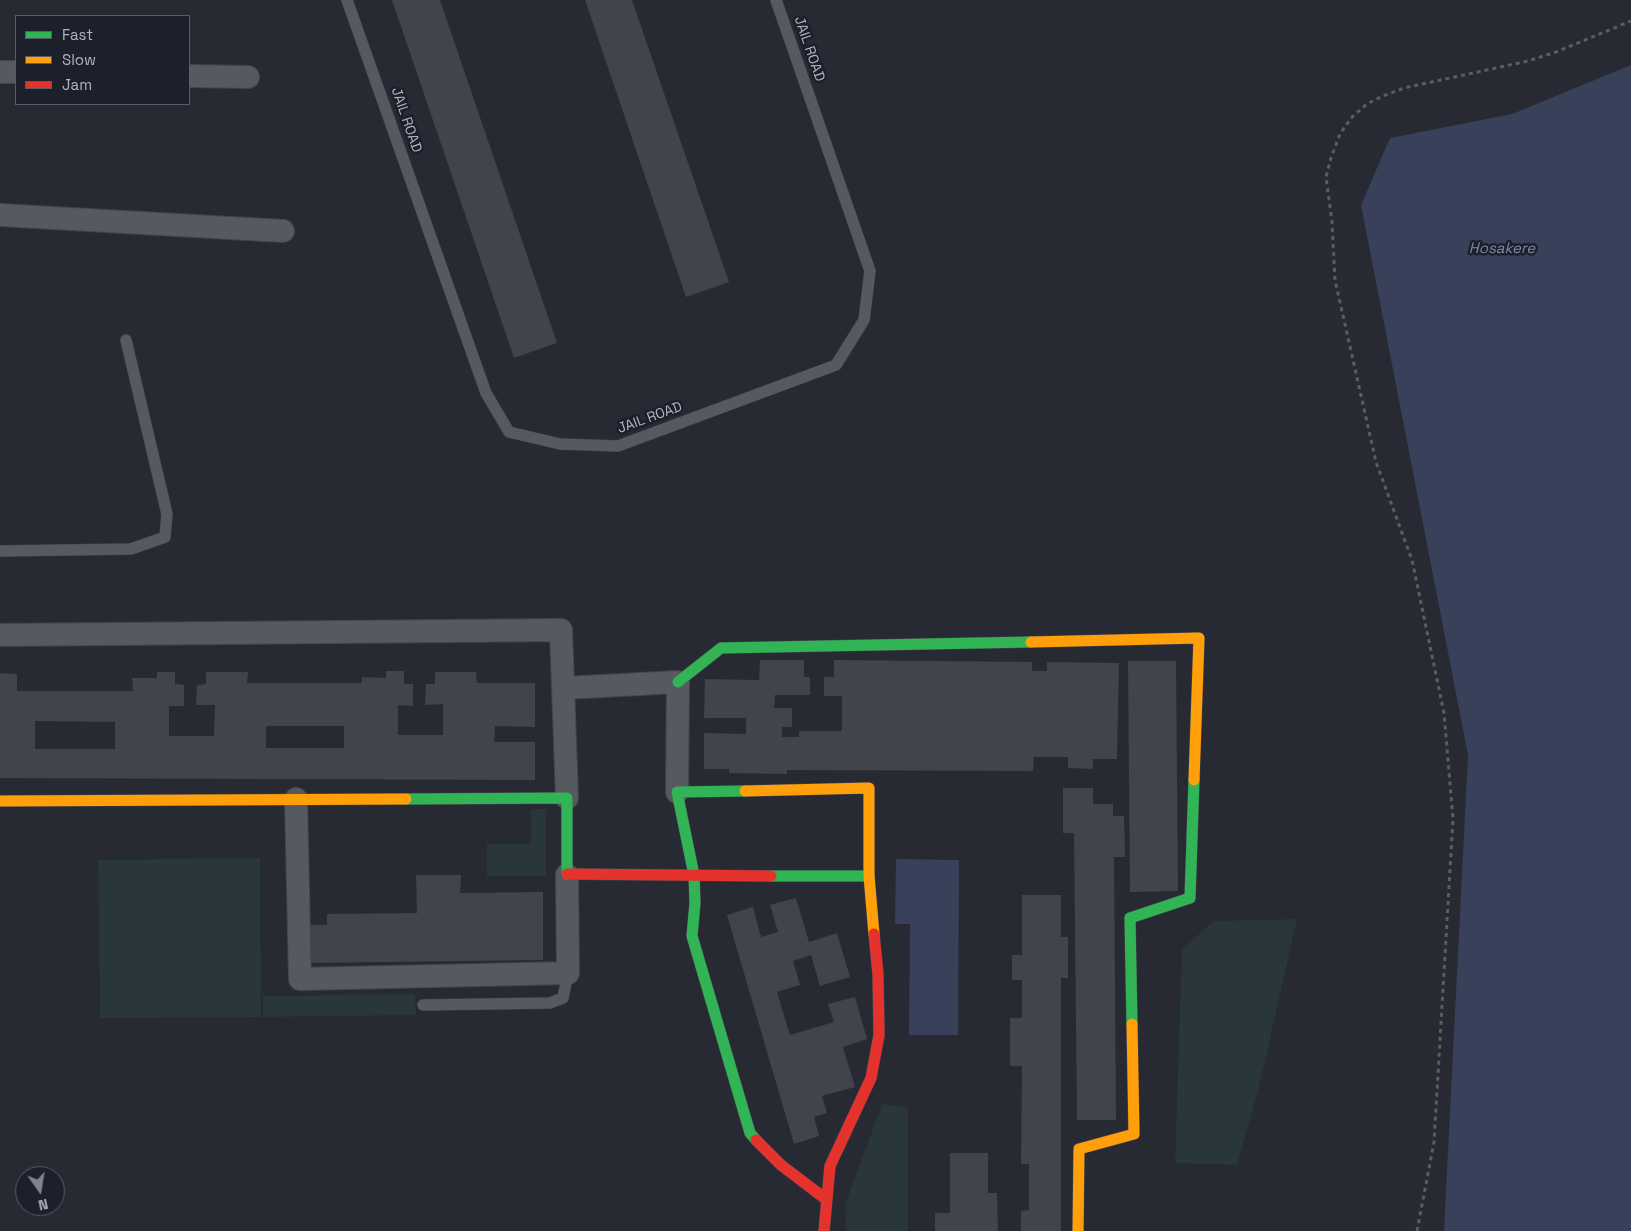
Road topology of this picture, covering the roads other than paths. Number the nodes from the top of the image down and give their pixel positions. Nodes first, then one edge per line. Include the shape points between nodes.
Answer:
1 (347, 0) edge
2 (776, 0) edge
3 (0, 72) edge
4 (15, 72) edge
5 (190, 76) edge
6 (248, 77) dead end
7 (0, 215) edge
8 (283, 231) dead end
9 (126, 340) dead end
10 (0, 551) edge
11 (0, 635) edge
12 (678, 682) junction
13 (564, 688) junction
14 (677, 792) junction
15 (567, 798) junction
16 (296, 799) junction
17 (0, 800) edge
18 (694, 874) junction
19 (567, 875) junction
20 (869, 876) junction
21 (568, 973) junction
22 (423, 1005) dead end
23 (827, 1200) junction
24 (824, 1231) edge
25 (1078, 1231) edge

1 - 2 lane, JAIL ROAD via 486,393 508,432 560,444 618,446 836,365 864,320 870,271
3 - 4 street
5 - 6 street
7 - 8 street
9 - 10 lane via 167,514 165,537 131,550
11 - 13 street via 561,630
12 - 13 street
12 - 14 street
12 - 25 street via 721,648 1199,638 1190,898 1130,918 1134,1134 1079,1149
13 - 15 street
14 - 18 street
14 - 20 street via 869,788
15 - 16 street
15 - 19 street
16 - 17 street
16 - 21 street via 300,979
18 - 19 street
18 - 20 street
18 - 23 street via 696,903 692,936 750,1133 781,1165
19 - 21 street
20 - 23 street via 878,974 879,1034 871,1078 830,1166
21 - 22 lane via 563,998 550,1003
23 - 24 street

